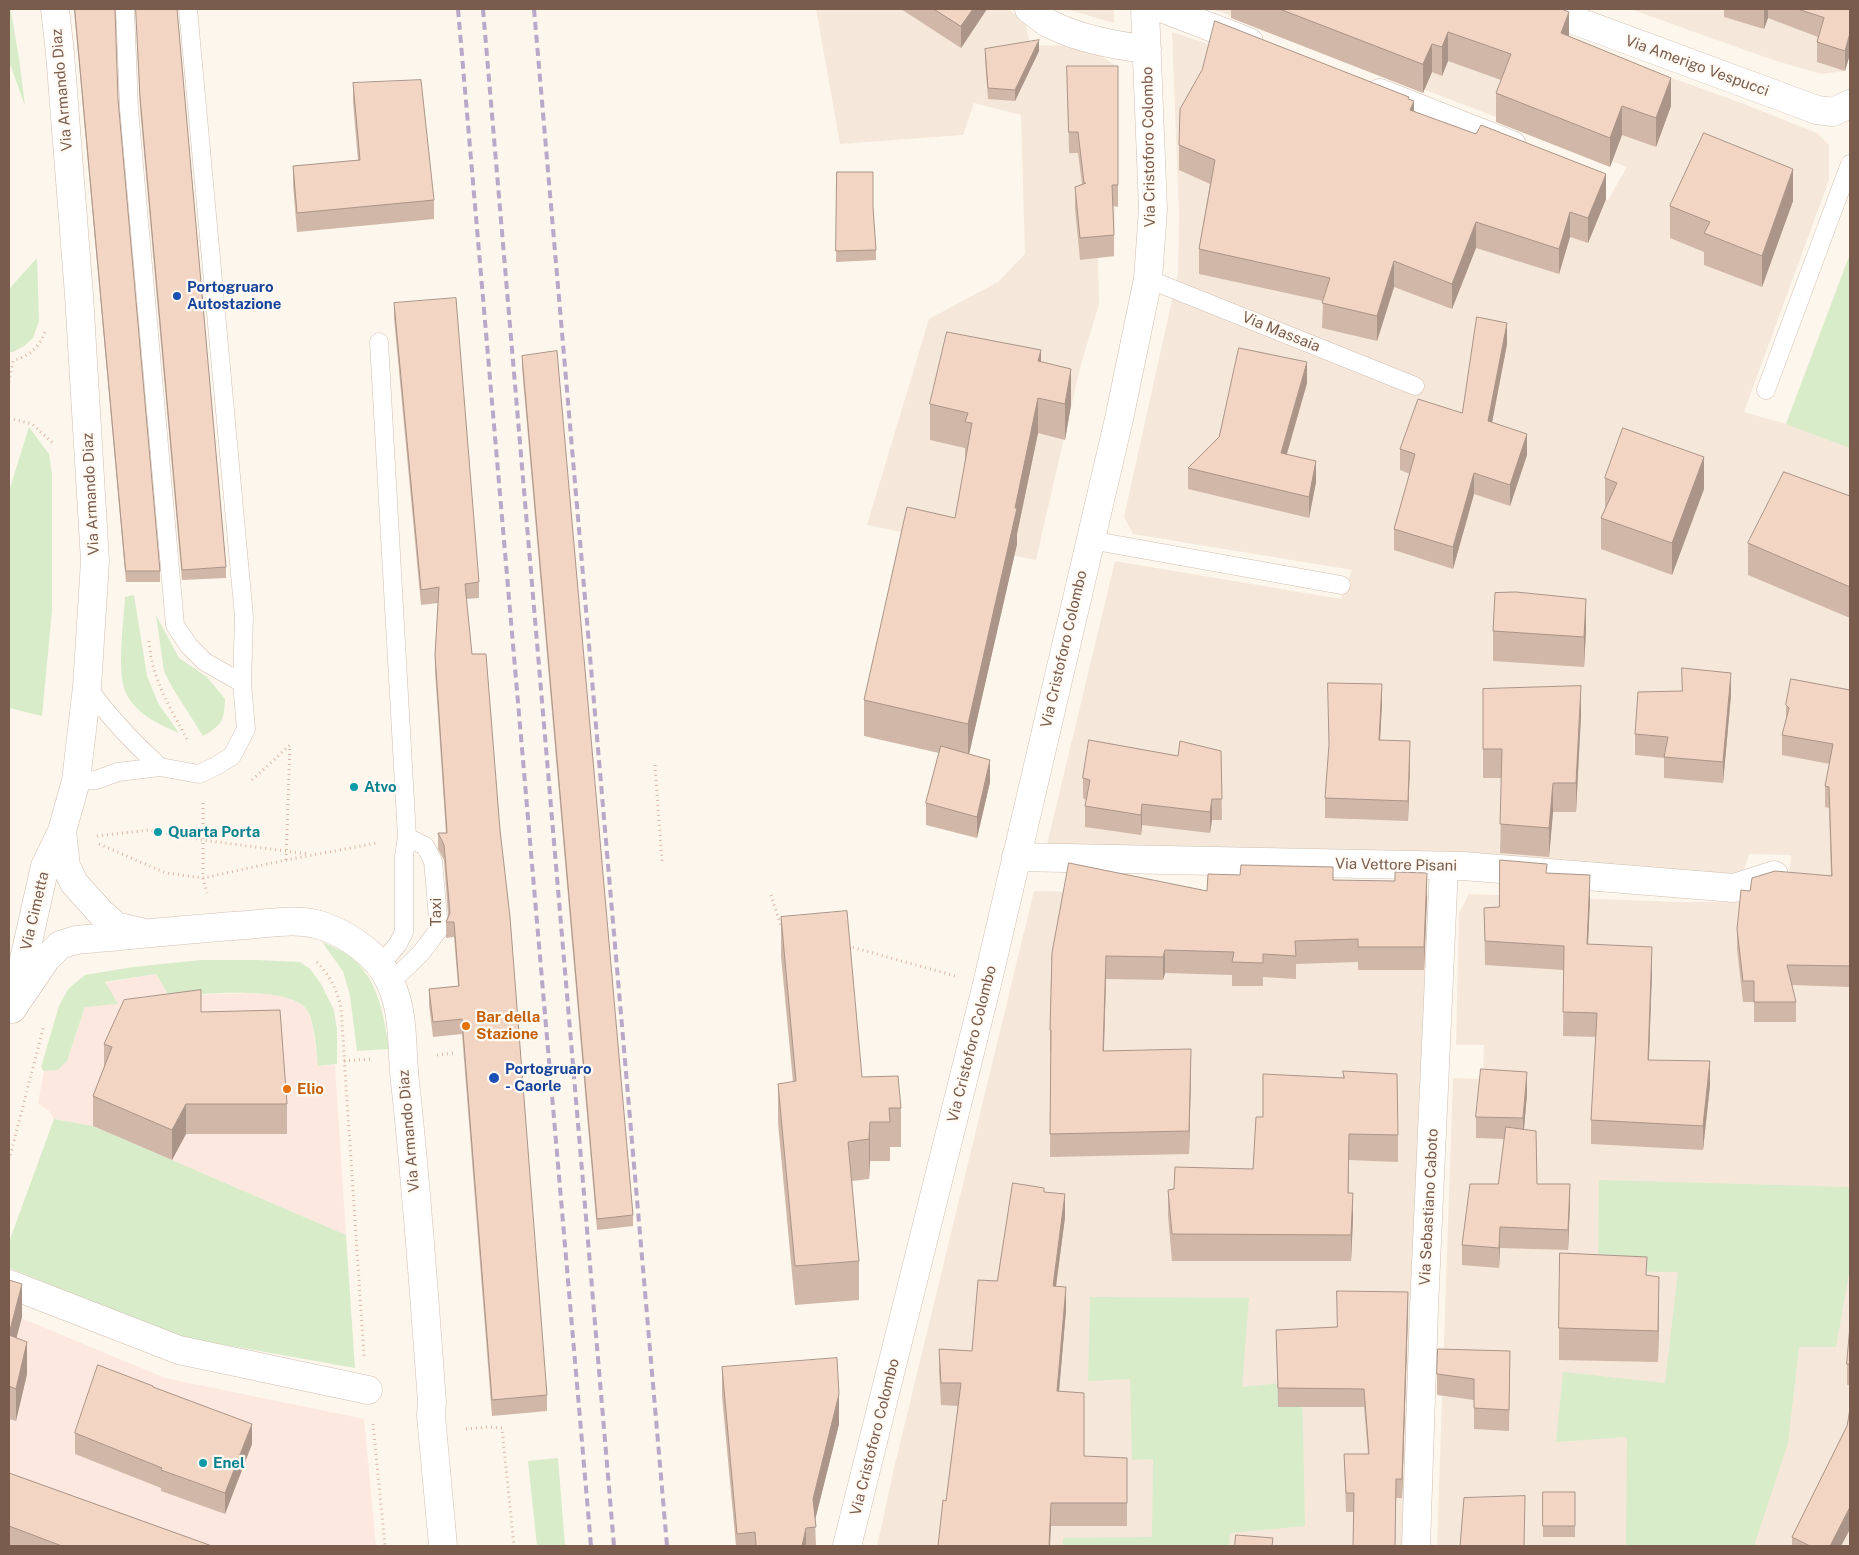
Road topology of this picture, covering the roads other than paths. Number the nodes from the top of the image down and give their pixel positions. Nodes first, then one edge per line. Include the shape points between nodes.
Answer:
1 (54, 9) edge
2 (125, 9) edge
3 (188, 9) edge
4 (1029, 9) edge
5 (1145, 9) edge
6 (1164, 9) edge
7 (1544, 9) edge
8 (1147, 48) junction
9 (1275, 52) edge
10 (1358, 85) edge
11 (1849, 112) edge
12 (1534, 154) edge
13 (1850, 164) edge
14 (1148, 279) junction
15 (379, 342) dead end
16 (1415, 386) dead end
17 (1766, 390) dead end
18 (1090, 540) junction
19 (1341, 585) dead end
20 (242, 683) junction
21 (87, 687) junction
22 (160, 766) junction
23 (76, 781) junction
24 (62, 831) junction
25 (407, 837) junction
26 (1016, 857) junction
27 (1444, 867) junction
28 (1774, 874) edge
29 (148, 934) junction
30 (384, 972) junction
31 (11, 1015) edge
32 (9, 1284) edge
33 (368, 1390) road end
34 (443, 1546) edge
35 (847, 1546) edge
36 (1416, 1546) edge

1 - 21 street, Via Armando Diaz via 77,275 94,552
2 - 20 lane via 129,109 175,625 205,662
3 - 20 lane via 244,617
4 - 8 street, Via Cristoforo Colombo via 1048,23 1085,37 1122,47
5 - 8 street, Via Cristoforo Colombo
6 - 9 street
7 - 11 street, Via Amerigo Vespucci via 1817,110
8 - 14 street, Via Cristoforo Colombo via 1153,209
10 - 12 street
13 - 17 lane
14 - 16 lane, Via Massaia
14 - 18 street, Via Cristoforo Colombo
15 - 25 lane
18 - 19 lane
18 - 26 street, Via Cristoforo Colombo
20 - 22 lane via 246,729 232,756 199,774
21 - 22 lane via 131,741
21 - 23 street, Via Armando Diaz
22 - 23 lane via 118,772 96,780
23 - 24 street, Via Armando Diaz
24 - 29 street, Via Armando Diaz via 66,866 74,883 116,926
24 - 31 street, Via Cimetta via 45,866
25 - 30 lane via 404,932 387,957
25 - 30 lane, Taxi via 425,846 433,861 439,929 421,953
26 - 27 street, Via Vettore Pisani
26 - 35 street, Via Cristoforo Colombo
27 - 28 street, Via Vettore Pisani via 1734,888
27 - 36 street, Via Sebastiano Caboto
29 - 30 street, Via Armando Diaz via 299,921 320,925 350,939 363,948
29 - 31 street, Via Armando Diaz via 76,940 60,945 46,959
30 - 34 street, Via Armando Diaz via 400,1010
32 - 33 street via 179,1350

